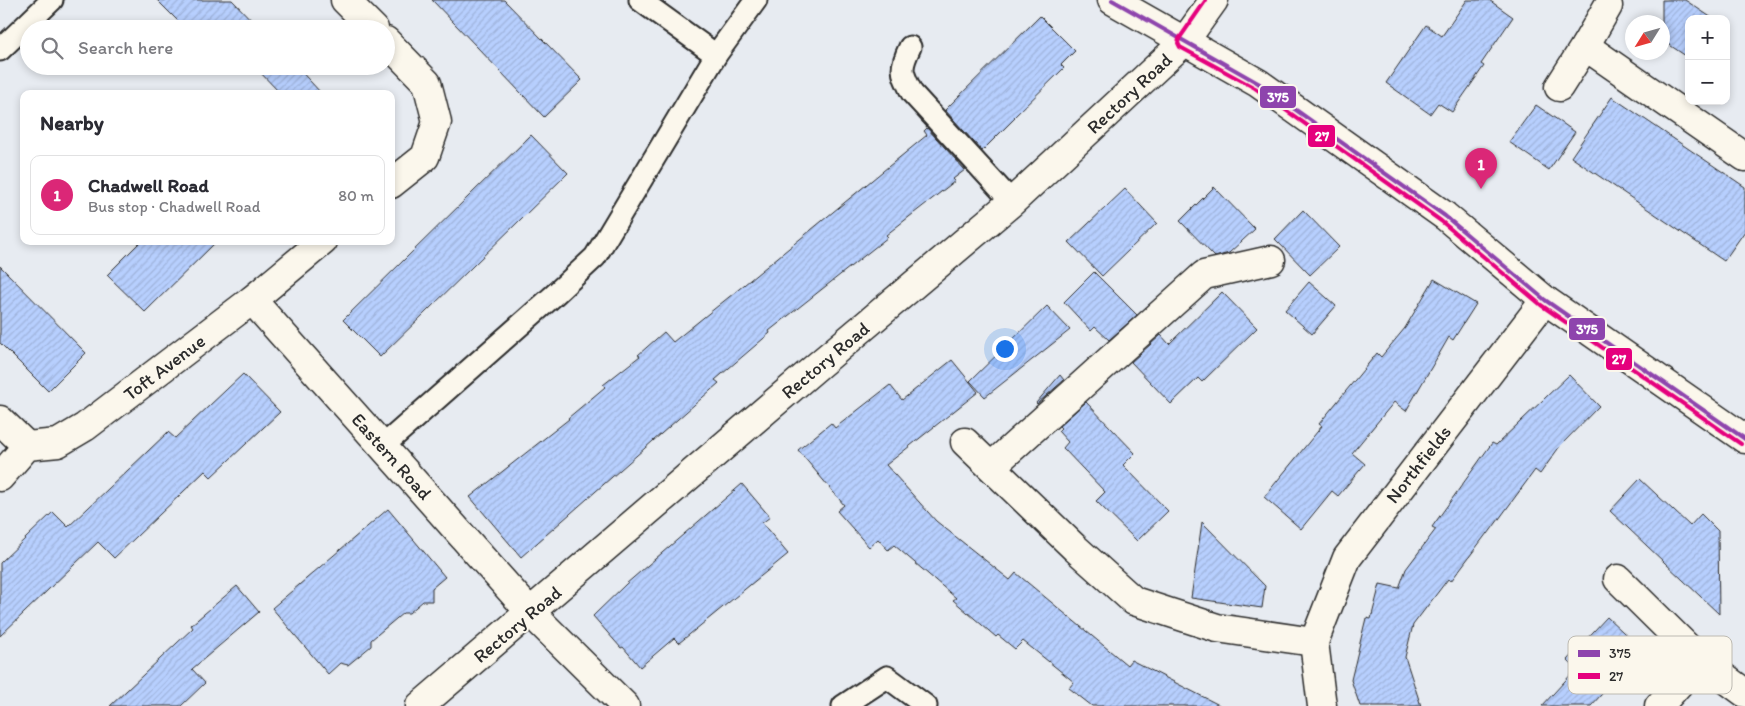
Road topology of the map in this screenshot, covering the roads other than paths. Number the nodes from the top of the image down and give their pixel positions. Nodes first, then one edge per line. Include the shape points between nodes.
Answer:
1 (52, 0) edge
2 (345, 0) edge
3 (640, 0) edge
4 (756, 0) edge
5 (1112, 0) edge
6 (1214, 0) edge
7 (1608, 6) dead end
8 (31, 20) edge
9 (365, 20) edge
10 (20, 31) edge
11 (1184, 42) junction
12 (1585, 46) junction
13 (910, 47) dead end
14 (0, 50) edge
15 (395, 51) edge
16 (716, 55) junction
17 (1559, 87) dead end
18 (1745, 157) edge
19 (395, 181) edge
20 (1012, 202) junction
21 (318, 245) edge
22 (1271, 260) dead end
23 (252, 300) junction
24 (1545, 300) junction
25 (0, 420) edge
26 (1745, 439) edge
27 (965, 442) dead end
28 (27, 446) junction
29 (383, 446) junction
30 (992, 466) junction
31 (0, 477) edge
32 (1618, 579) dead end
33 (530, 613) junction
34 (1676, 636) edge
35 (1314, 642) junction
36 (1732, 683) edge
37 (1745, 693) edge
38 (1670, 694) edge
39 (420, 706) edge
40 (625, 706) edge
41 (842, 706) edge
42 (926, 706) edge
43 (1322, 706) edge
44 (1659, 706) edge

1 - 8 lane
2 - 9 street
3 - 16 lane
4 - 16 lane
5 - 11 street
6 - 11 street, Rectory Road
7 - 12 street
10 - 14 lane
11 - 20 street, Rectory Road
11 - 24 street via 1258,83 1445,216
12 - 17 street
12 - 18 street
13 - 20 lane via 902,64 912,93
15 - 19 street via 427,83 437,122 425,157
16 - 29 lane via 595,257
20 - 33 street, Rectory Road
21 - 23 street, Toft Avenue
22 - 30 street via 1204,275
23 - 28 street, Toft Avenue via 86,427 58,443
23 - 29 street, Eastern Road
24 - 26 street
24 - 35 street, Northfields via 1347,558
25 - 28 street
27 - 30 street
28 - 31 street
29 - 33 street, Eastern Road
30 - 35 street via 1134,601 1217,628
32 - 34 street
33 - 39 street, Rectory Road
33 - 40 street, Eastern Road
35 - 43 street, Northfields
36 - 37 street
38 - 44 street
41 - 42 lane via 888,677

